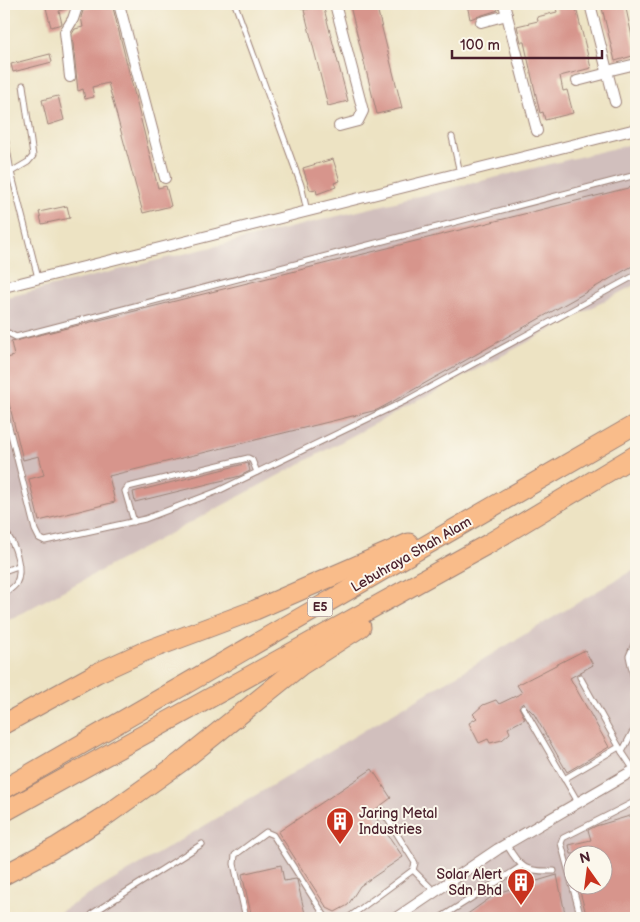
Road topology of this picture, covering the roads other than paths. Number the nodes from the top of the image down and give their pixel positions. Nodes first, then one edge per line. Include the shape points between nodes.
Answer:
1 (78, 4) edge
2 (119, 4) edge
3 (235, 4) edge
4 (314, 4) edge
5 (336, 4) edge
6 (504, 4) edge
7 (590, 4) edge
8 (304, 6) dead end
9 (507, 15) junction
10 (480, 22) dead end
11 (636, 64) edge
12 (607, 72) junction
13 (70, 77) dead end
14 (577, 81) dead end
15 (23, 85) dead end
16 (615, 102) dead end
17 (339, 126) dead end
18 (636, 129) edge
19 (4, 131) edge
20 (537, 131) dead end
21 (452, 137) dead end
22 (11, 172) junction
23 (460, 173) junction
24 (636, 175) edge
25 (165, 178) dead end
26 (307, 211) junction
27 (636, 275) edge
28 (38, 278) junction
29 (4, 286) edge
30 (4, 331) edge
31 (4, 407) edge
32 (636, 424) edge
33 (636, 455) edge
34 (257, 472) junction
35 (498, 503) junction
36 (134, 522) junction
37 (4, 531) edge
38 (488, 544) junction
39 (18, 566) junction
40 (4, 571) edge
41 (4, 594) edge
42 (636, 640) edge
43 (580, 677) dead end
44 (636, 688) edge
45 (522, 707) dead end
46 (4, 724) edge
47 (636, 730) edge
48 (621, 749) junction
49 (635, 770) edge
50 (564, 779) junction
51 (4, 789) edge
52 (636, 801) edge
53 (578, 803) junction
54 (382, 810) dead end
55 (4, 812) edge
56 (202, 844) dead end
57 (507, 845) junction
58 (22, 865) junction
59 (522, 866) junction
60 (413, 870) junction
61 (554, 871) dead end
62 (4, 875) edge
63 (4, 880) edge
64 (434, 891) junction
65 (90, 918) edge
66 (246, 918) edge
67 (326, 918) edge
68 (348, 918) edge
69 (396, 918) edge
70 (440, 918) edge
71 (581, 918) edge

1 - 13 street via 65,32
2 - 25 street
3 - 26 lane
4 - 8 lane
5 - 17 street via 363,111 358,121
6 - 9 street
7 - 12 street
9 - 10 street
9 - 20 street
11 - 12 street
12 - 14 street
12 - 16 street
15 - 22 lane via 33,156
18 - 23 street
19 - 22 lane
21 - 23 lane
22 - 28 lane
23 - 26 street
24 - 30 lane via 16,337
26 - 28 street
27 - 34 lane via 408,400
28 - 29 street
31 - 36 lane via 39,538 45,541
32 - 35 highway, Lebuhraya Shah Alam / E5
33 - 38 highway, Lebuhraya Shah Alam / E5
34 - 36 lane via 218,491
34 - 36 lane via 248,458 128,487 125,490
35 - 46 highway via 255,610 96,673
35 - 51 highway, Lebuhraya Shah Alam / E5
37 - 39 lane via 10,538
38 - 55 highway, Lebuhraya Shah Alam / E5
38 - 58 highway via 300,666 182,762 104,817
39 - 40 lane
39 - 41 lane via 19,577 15,586
42 - 44 lane via 629,656
43 - 48 lane
45 - 50 lane
47 - 48 lane
48 - 49 lane
48 - 50 lane
49 - 53 street
50 - 53 lane
52 - 71 lane via 562,838
53 - 57 street
54 - 60 lane via 415,863
56 - 65 lane via 93,913
57 - 59 lane
57 - 64 street
58 - 62 highway
58 - 63 highway
59 - 61 lane via 535,872
59 - 70 lane
60 - 64 lane
60 - 68 lane
64 - 69 street
66 - 67 lane via 234,864 235,855 266,832 273,835

